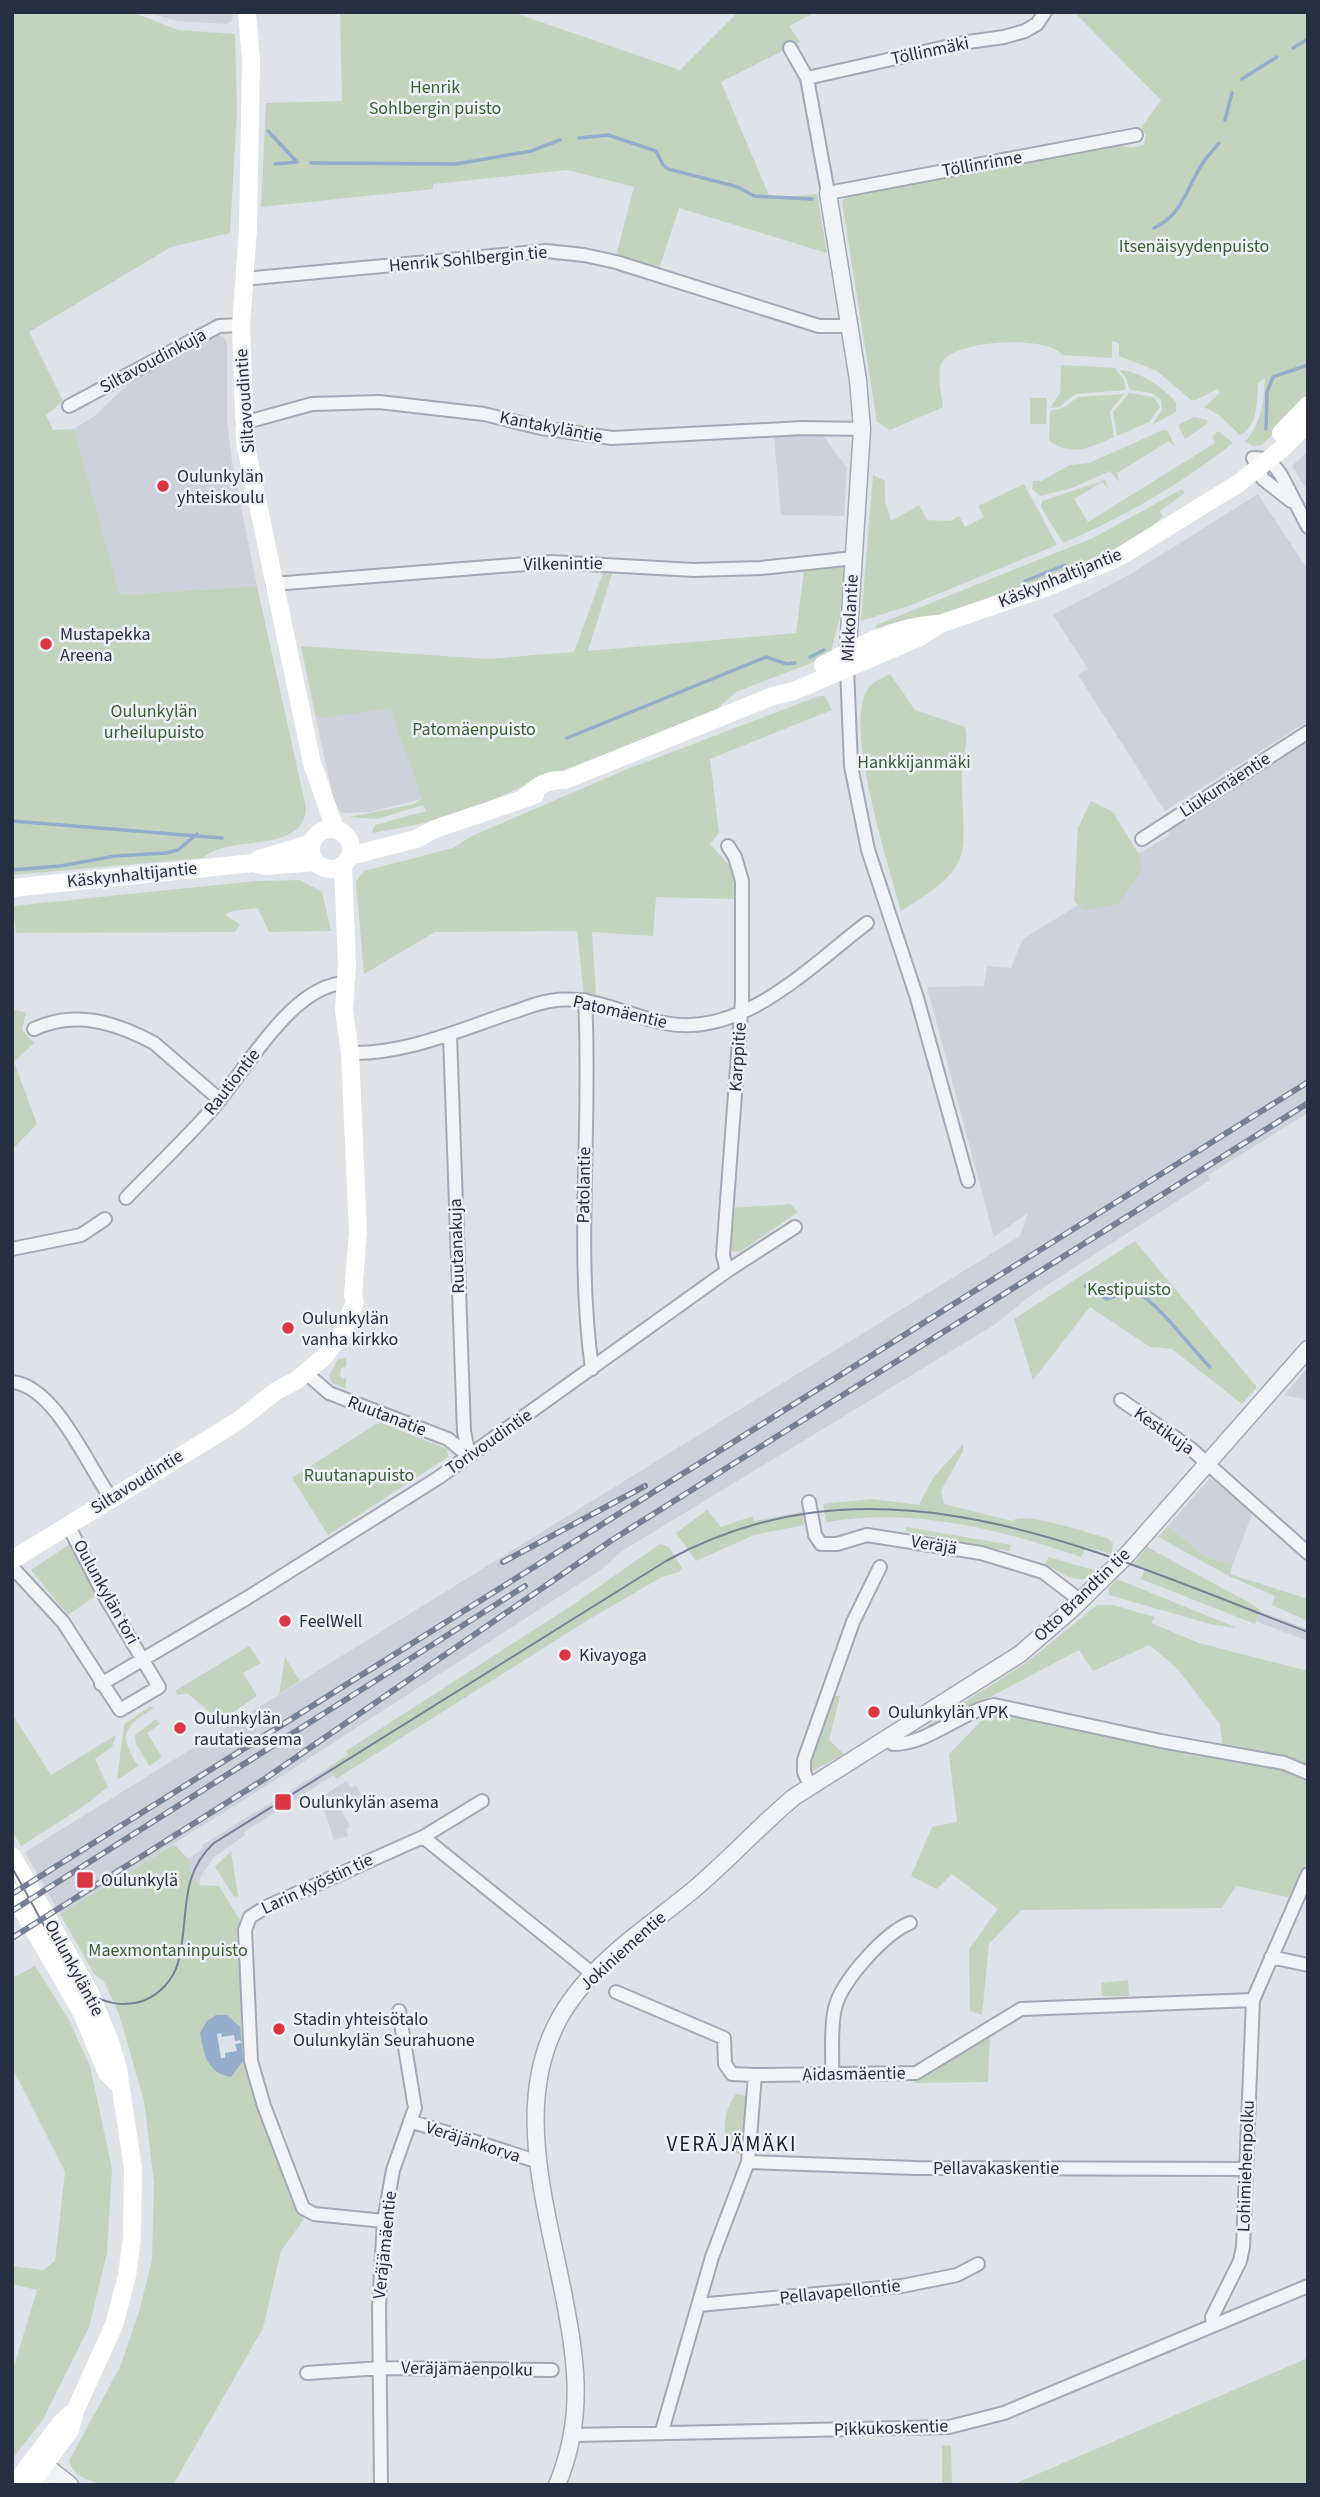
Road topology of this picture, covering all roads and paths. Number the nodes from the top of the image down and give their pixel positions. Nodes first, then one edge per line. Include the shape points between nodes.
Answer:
1 (247, 12) edge
2 (1045, 12) edge
3 (790, 48) dead end
4 (807, 78) junction
5 (1136, 135) dead end
6 (828, 193) junction
7 (243, 279) junction
8 (241, 325) junction
9 (850, 326) junction
10 (1308, 405) edge
11 (69, 406) dead end
12 (243, 423) junction
13 (1308, 423) edge
14 (862, 429) junction
15 (1260, 462) junction
16 (1308, 527) edge
17 (854, 558) junction
18 (273, 584) junction
19 (847, 660) junction
20 (1308, 732) edge
21 (435, 828) junction
22 (329, 836) junction
23 (1142, 839) dead end
24 (728, 846) dead end
25 (253, 863) junction
26 (333, 863) junction
27 (12, 888) edge
28 (867, 923) dead end
29 (347, 983) junction
30 (585, 1000) junction
31 (741, 1014) junction
32 (34, 1029) dead end
33 (450, 1035) junction
34 (350, 1053) junction
35 (220, 1100) junction
36 (968, 1181) dead end
37 (126, 1198) dead end
38 (105, 1219) dead end
39 (795, 1227) dead end
40 (12, 1249) edge
41 (727, 1271) junction
42 (1308, 1349) edge
43 (592, 1369) junction
44 (301, 1377) junction
45 (12, 1382) edge
46 (1121, 1400) dead end
47 (469, 1456) junction
48 (1207, 1462) junction
49 (111, 1498) junction
50 (809, 1502) dead end
51 (68, 1525) junction
52 (1308, 1553) edge
53 (12, 1560) edge
54 (12, 1567) edge
55 (880, 1567) dead end
56 (1081, 1601) junction
57 (144, 1660) junction
58 (101, 1684) junction
59 (887, 1739) junction
60 (1308, 1773) edge
61 (810, 1786) junction
62 (482, 1801) dead end
63 (423, 1837) junction
64 (12, 1856) edge
65 (1308, 1874) edge
66 (12, 1892) edge
67 (911, 1923) dead end
68 (1271, 1957) junction
69 (1308, 1965) edge
70 (593, 1974) junction
71 (616, 1992) dead end
72 (1254, 2000) junction
73 (399, 2011) dead end
74 (755, 2075) junction
75 (832, 2075) junction
76 (119, 2086) junction
77 (410, 2122) junction
78 (536, 2161) junction
79 (748, 2162) junction
80 (1245, 2169) junction
81 (384, 2221) junction
82 (978, 2264) dead end
83 (1308, 2286) edge
84 (698, 2305) junction
85 (1213, 2325) junction
86 (381, 2368) junction
87 (552, 2370) dead end
88 (307, 2373) dead end
89 (662, 2431) junction
90 (574, 2435) junction
91 (38, 2475) edge
92 (14, 2485) edge
93 (70, 2485) edge
94 (382, 2485) edge
95 (557, 2485) edge

1 - 7 main road, Siltavoudintie via 251,60
2 - 4 street, Töllinmäki via 1025,31 1004,37
3 - 4 street, Mikkolantie
4 - 6 street, Mikkolantie
5 - 6 street, Töllinrinne
6 - 9 street, Mikkolantie
7 - 8 main road, Siltavoudintie
7 - 9 street, Henrik Sohlbergin tie via 546,251 616,262 819,326
8 - 11 street, Siltavoudinkuja via 219,326
8 - 12 main road, Siltavoudintie
9 - 14 street, Mikkolantie
10 - 15 main road, Käskynhaltijantie
12 - 14 street, Kantakyläntie via 312,404 379,402 484,414 612,438
12 - 18 main road, Siltavoudintie
13 - 15 main road, Käskynhaltijantie
14 - 17 street, Mikkolantie
15 - 16 street via 1281,475
15 - 19 main road, Käskynhaltijantie via 1119,557 940,624 916,625
17 - 18 street, Vilkenintie via 694,570 551,562
17 - 19 street, Mikkolantie
18 - 22 main road, Siltavoudintie
19 - 21 main road, Käskynhaltijantie via 791,682 773,696 565,780 542,794
19 - 36 street, Mikkolantie via 851,766 868,850 917,998
20 - 23 street, Liukumäentie
21 - 22 main road, Käskynhaltijantie via 368,839
21 - 26 main road, Käskynhaltijantie via 416,839
22 - 25 main road, Käskynhaltijantie via 265,855
22 - 26 main road
22 - 26 main road via 311,853
24 - 31 street, Karppitie via 742,881
25 - 26 main road, Käskynhaltijantie
25 - 27 main road, Käskynhaltijantie
26 - 29 main road, Siltavoudintie via 344,911
28 - 31 street, Patomäentie
29 - 34 main road, Siltavoudintie via 344,1017
29 - 35 street, Rautiontie via 330,984 302,1003 265,1039
30 - 31 street, Patomäentie via 666,1024
30 - 33 street, Patomäentie via 548,1001
30 - 43 street, Patolantie via 588,1105 583,1230
31 - 41 street, Karppitie via 723,1255
32 - 35 street via 79,1017 141,1036
33 - 34 street, Patomäentie via 385,1051
33 - 47 street, Ruutanakuja via 464,1431
34 - 44 main road, Siltavoudintie via 358,1233 353,1295 324,1357
35 - 37 street, Rautiontie
38 - 40 street via 81,1235
39 - 41 street, Torivoudintie
41 - 43 street, Torivoudintie
42 - 48 street, Otto Brandtin tie
43 - 47 street, Torivoudintie
44 - 47 street, Ruutanatie via 329,1393 448,1439
44 - 49 main road, Siltavoudintie
45 - 49 street via 29,1386 48,1400
46 - 48 street, Kestikuja
47 - 57 street, Torivoudintie
48 - 52 street, Kestikuja
48 - 56 street, Otto Brandtin tie
49 - 51 main road, Siltavoudintie
50 - 56 street, Veräjä via 821,1544 867,1535 981,1553 1042,1572
51 - 53 main road, Siltavoudintie
51 - 57 street, Oulunkylän tori
54 - 58 street via 63,1622
55 - 61 street via 853,1622 804,1760
56 - 59 street, Otto Brandtin tie via 1020,1654
57 - 58 street, Torivoudintie
57 - 58 street, Oulunkylän tori via 159,1687 120,1710
59 - 60 street via 894,1744 913,1741 994,1705 1284,1763
59 - 61 street, Otto Brandtin tie
61 - 70 street, Jokiniementie
62 - 63 street
63 - 70 street
63 - 81 street, Larin Kyöstin tie via 266,1907 250,1917 245,1930 251,2061 303,2208 313,2214
64 - 76 main road, Oulunkyläntie via 90,1993 115,2057
65 - 68 street
66 - 76 main road, Oulunkyläntie via 82,2013 107,2073
67 - 75 street via 890,1933 842,1990 835,2011
68 - 69 street
68 - 72 street
70 - 78 street, Jokiniementie via 561,2014 549,2040 536,2111
71 - 74 street via 724,2038 728,2070
72 - 75 street, Aidasmäentie via 1021,2009 916,2073
72 - 80 street, Lohimiehenpolku
73 - 77 street, Veräjämäentie via 415,2108
74 - 75 street, Aidasmäentie
74 - 79 street
76 - 91 main road, Oulunkyläntie via 133,2168 127,2276 114,2325 70,2430
77 - 78 street, Veräjänkorva
77 - 81 street, Veräjämäentie via 393,2170
78 - 90 street, Jokiniementie via 576,2357
79 - 80 street, Pellavakaskentie via 915,2168
79 - 84 street
80 - 85 street, Lohimiehenpolku via 1242,2256 1212,2318
81 - 86 street, Veräjämäentie
82 - 84 street, Pellavapellontie via 957,2275 902,2286
83 - 85 street, Pikkukoskentie
84 - 89 street
85 - 89 street, Pikkukoskentie via 969,2424
86 - 87 street, Veräjämäenpolku
86 - 88 street, Veräjämäenpolku
86 - 94 street, Veräjämäentie
89 - 90 street, Pikkukoskentie
90 - 95 street, Jokiniementie
91 - 92 main road, Oulunkyläntie
91 - 93 street

